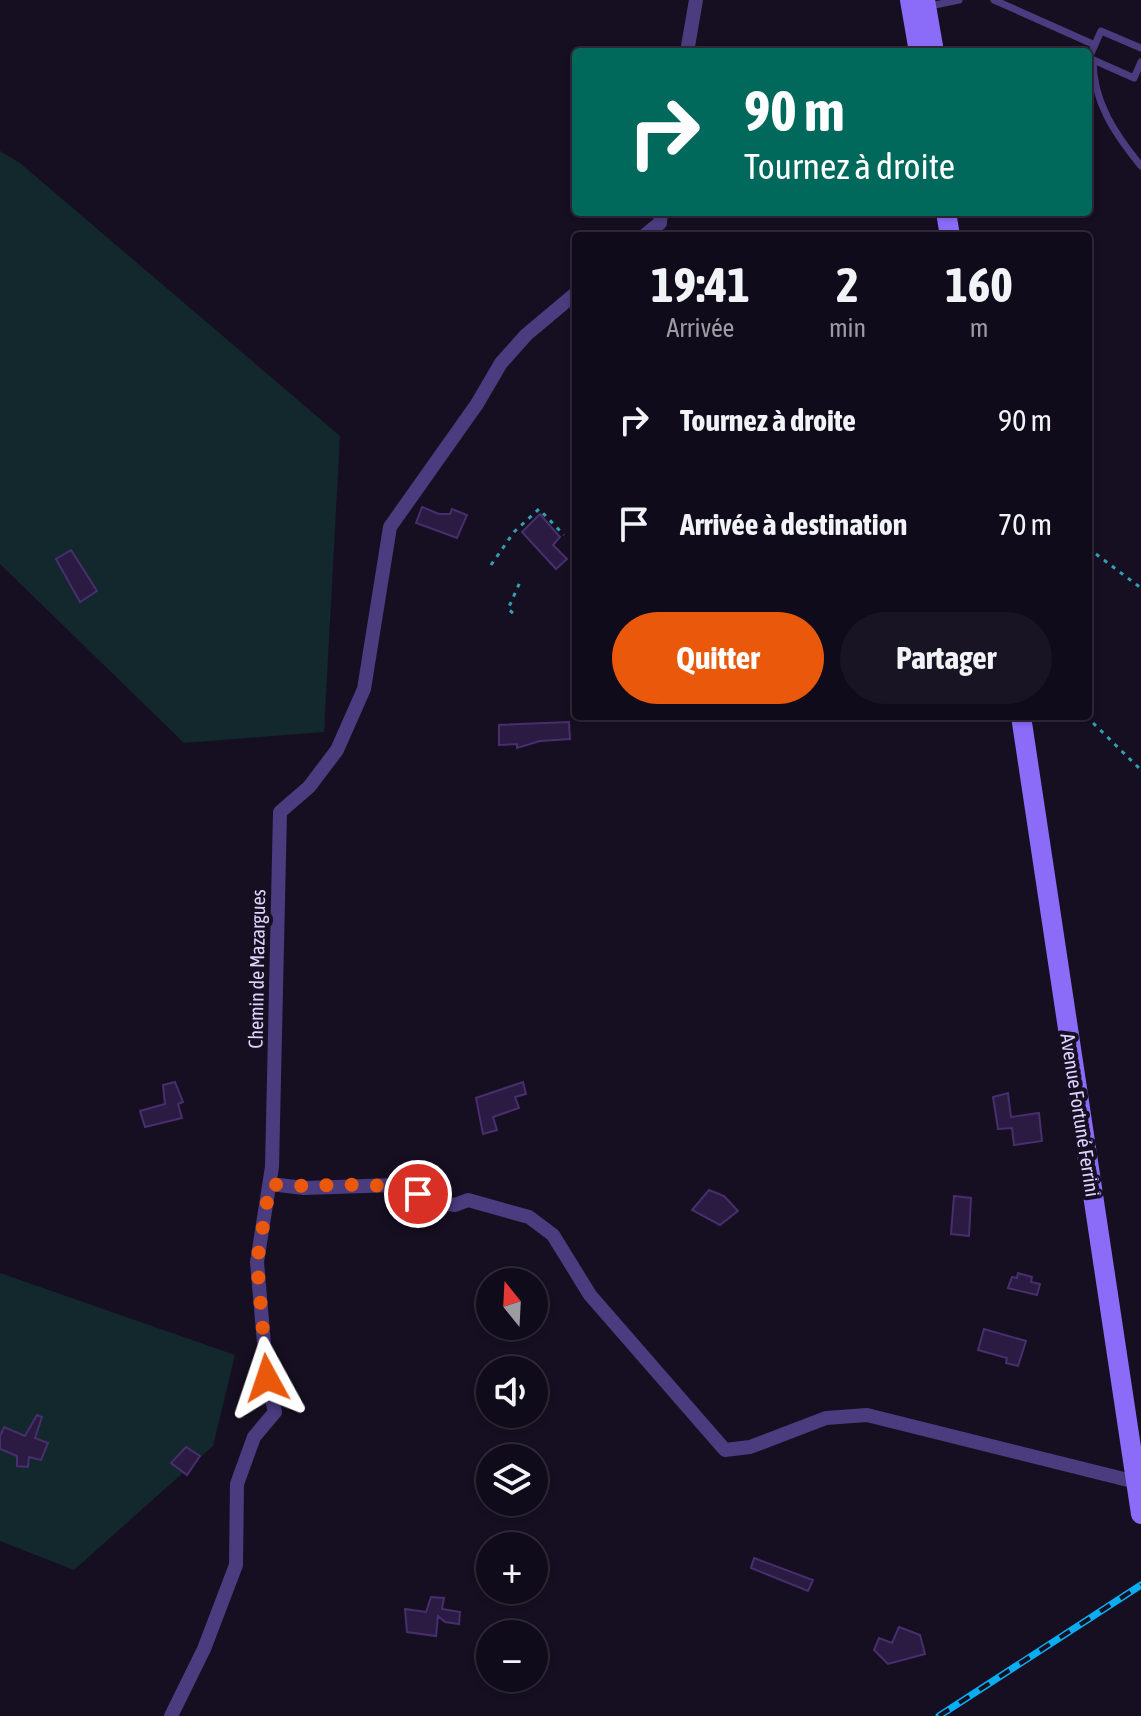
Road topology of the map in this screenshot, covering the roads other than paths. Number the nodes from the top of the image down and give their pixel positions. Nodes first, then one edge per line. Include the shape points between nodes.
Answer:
1 (696, 0) edge
2 (959, 0) edge
3 (994, 0) edge
4 (919, 2) edge
5 (1095, 45) junction
6 (688, 48) edge
7 (919, 48) edge
8 (933, 48) edge
9 (1141, 48) edge
10 (1092, 52) edge
11 (1093, 60) joint
12 (1141, 63) edge
13 (1141, 166) edge
14 (661, 216) edge
15 (649, 232) edge
16 (572, 296) edge
17 (1022, 720) edge
18 (270, 1184) junction
19 (1136, 1482) junction
20 (1141, 1514) edge
21 (171, 1716) edge

1 - 6 street
2 - 4 lane
3 - 5 lane
4 - 7 main road
4 - 8 main road
5 - 9 lane via 1101,31
5 - 10 lane
11 - 12 lane via 1134,78
11 - 13 lane via 1102,109
14 - 15 street
16 - 18 street, Chemin de Mazargues via 501,363 390,527 364,689 337,750 309,787 280,812
17 - 19 main road, Avenue Fortuné Ferrini
18 - 19 street via 395,1185 441,1203 468,1200 529,1217 553,1235 590,1295 725,1450 750,1447 826,1418 867,1415
18 - 21 street, Chemin de Mazargues via 257,1262 275,1412 254,1437 237,1484 236,1565
19 - 20 main road, Avenue Fortuné Ferrini

